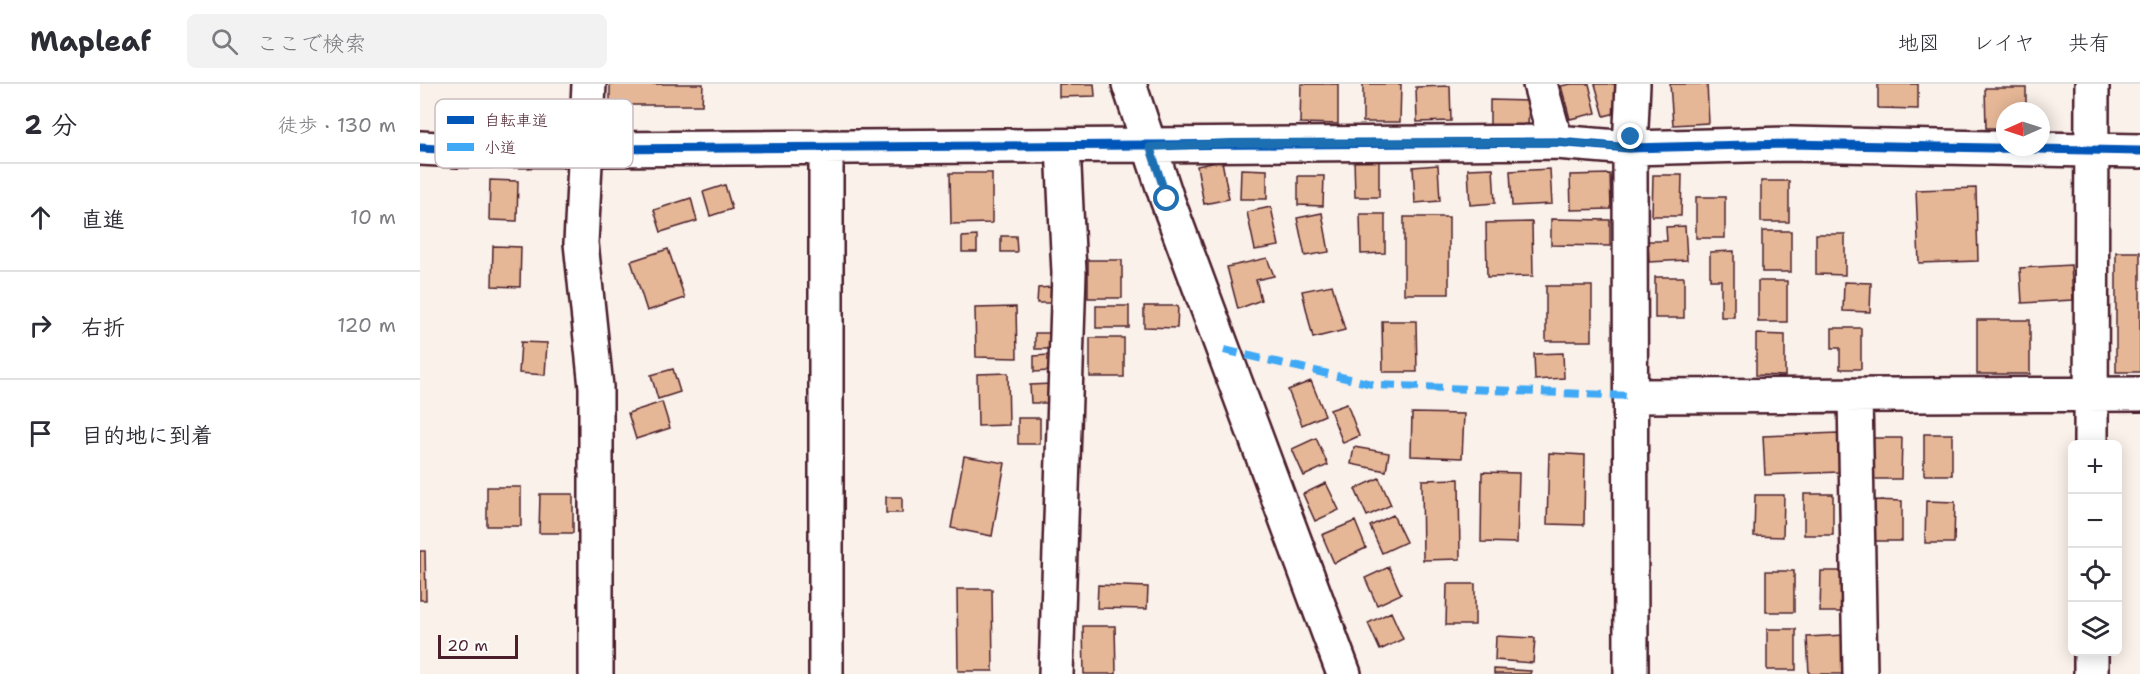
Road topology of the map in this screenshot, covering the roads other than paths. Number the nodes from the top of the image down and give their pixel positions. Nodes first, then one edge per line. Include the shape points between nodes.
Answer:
1 (589, 84) edge
2 (1129, 84) edge
3 (1540, 84) edge
4 (1633, 84) edge
5 (2092, 84) edge
6 (589, 99) edge
7 (1556, 142) junction
8 (1063, 146) junction
9 (826, 147) junction
10 (1150, 147) junction
11 (420, 148) edge
12 (633, 148) edge
13 (1630, 148) junction
14 (435, 149) edge
15 (2091, 150) junction
16 (2140, 151) edge
17 (587, 168) edge
18 (2091, 394) junction
19 (2140, 394) edge
20 (1630, 396) junction
21 (1855, 396) junction
22 (2091, 440) edge
23 (2091, 656) edge
24 (596, 674) edge
25 (826, 674) edge
26 (1056, 674) edge
27 (1344, 674) edge
28 (1631, 674) edge
29 (1860, 674) edge
30 (2091, 674) edge

1 - 6 street
2 - 10 street
3 - 7 street
4 - 13 street
5 - 15 street
7 - 10 street via 1231,143
7 - 13 street
8 - 9 street
8 - 10 street
8 - 26 street via 1068,273
9 - 12 street
9 - 25 street
10 - 27 street
11 - 14 street
13 - 15 street via 1790,144
13 - 20 street
15 - 16 street
15 - 18 street
17 - 24 street via 581,243 596,387
18 - 19 street
18 - 21 street
18 - 22 street
20 - 21 street
20 - 28 street
21 - 29 street
23 - 30 street

